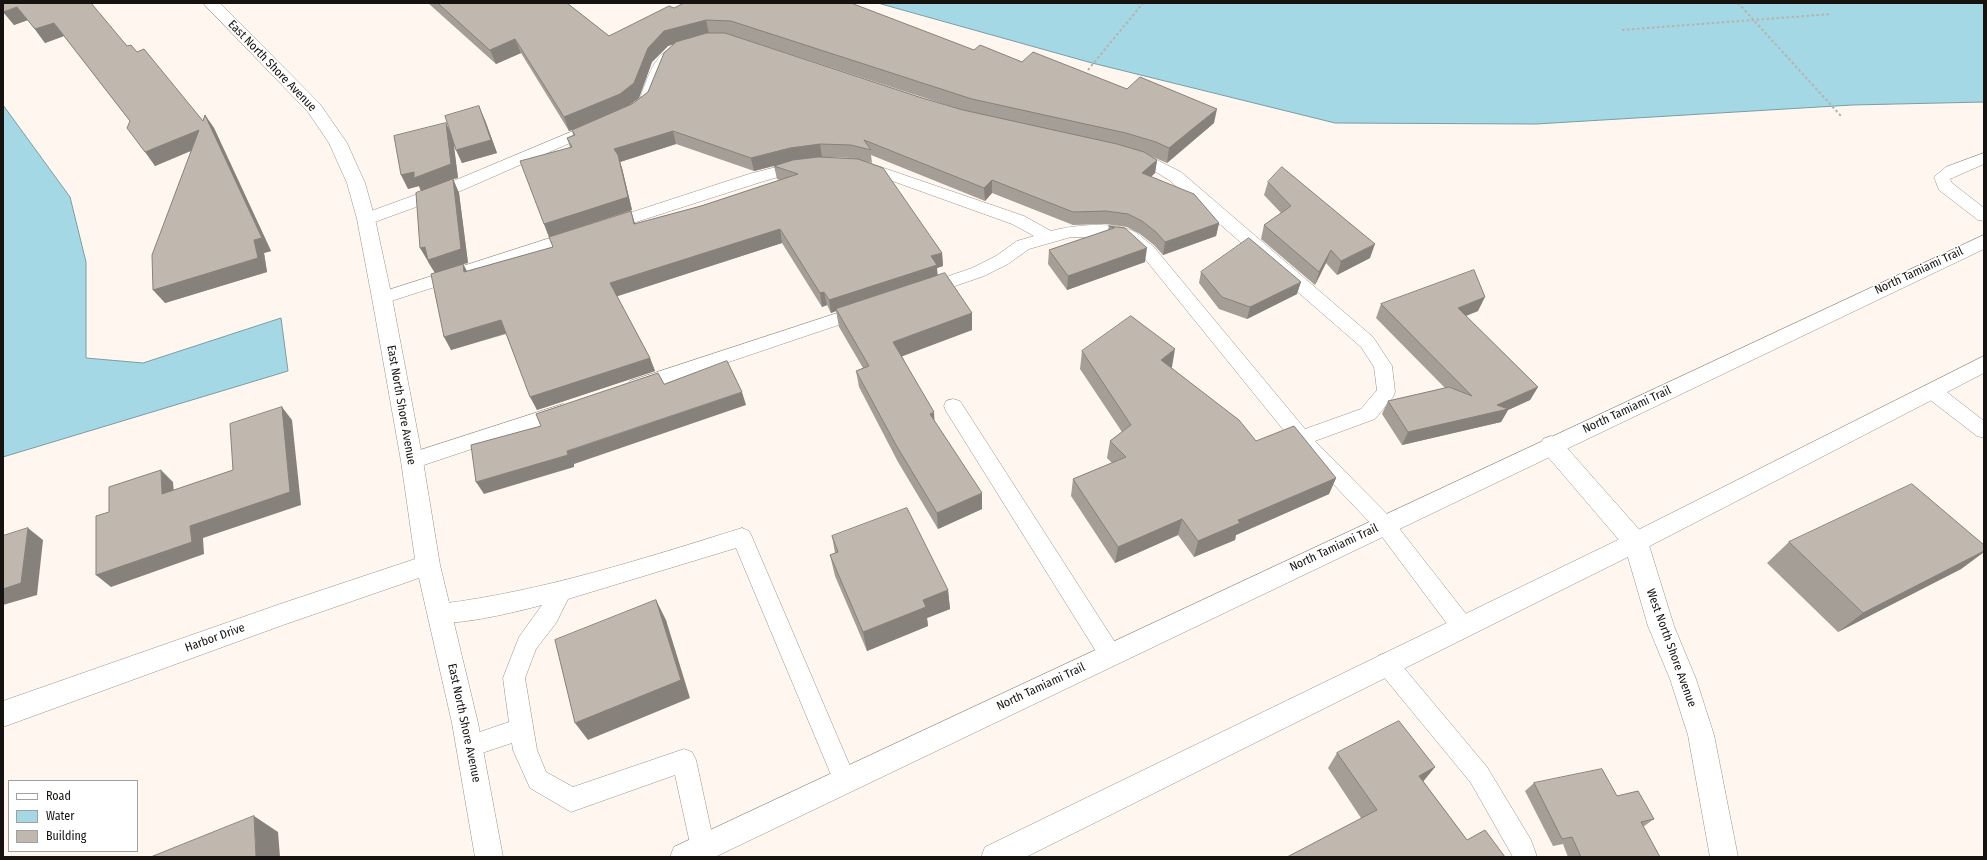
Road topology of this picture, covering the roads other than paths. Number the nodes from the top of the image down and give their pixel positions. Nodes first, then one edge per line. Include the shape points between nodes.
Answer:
1 (211, 3) edge
2 (697, 43) edge
3 (635, 109) edge
4 (601, 125) edge
5 (1119, 152) edge
6 (1984, 158) edge
7 (817, 163) edge
8 (847, 163) edge
9 (1984, 216) edge
10 (366, 219) junction
11 (1048, 236) junction
12 (1984, 241) edge
13 (910, 295) edge
14 (382, 298) junction
15 (880, 305) edge
16 (1984, 364) edge
17 (623, 391) edge
18 (1932, 391) junction
19 (578, 406) edge
20 (953, 406) dead end
21 (1984, 431) edge
22 (1301, 438) junction
23 (1551, 445) junction
24 (412, 462) junction
25 (1384, 524) junction
26 (1636, 542) junction
27 (428, 565) junction
28 (560, 591) junction
29 (440, 614) junction
30 (1462, 626) junction
31 (1110, 654) junction
32 (1386, 664) junction
33 (3, 714) edge
34 (522, 729) junction
35 (470, 746) junction
36 (845, 781) junction
37 (693, 853) edge
38 (488, 857) edge
39 (995, 857) edge
40 (1525, 857) edge
41 (1724, 857) edge

1 - 10 main road, East North Shore Avenue via 314,108 338,143 356,183
2 - 3 lane via 674,50 660,63 646,101
4 - 10 lane via 457,186
5 - 22 lane via 1148,161 1175,176 1367,342 1383,366 1386,392 1368,414
6 - 9 lane via 1942,176 1945,186
7 - 14 lane via 790,167
8 - 11 lane via 1018,220
10 - 14 main road, East North Shore Avenue
11 - 13 lane via 1023,245 1002,260 978,272
11 - 22 lane via 1071,231 1113,232 1129,236 1147,250
12 - 23 main road, North Tamiami Trail
14 - 24 main road, East North Shore Avenue
15 - 17 lane
16 - 18 main road
18 - 21 lane
18 - 26 main road
19 - 24 lane
20 - 31 lane
22 - 25 lane
23 - 25 main road, North Tamiami Trail
23 - 26 main road, West North Shore Avenue
24 - 27 main road, East North Shore Avenue
25 - 30 lane
25 - 31 main road, North Tamiami Trail
26 - 30 main road
26 - 41 main road, West North Shore Avenue via 1660,626 1683,679 1701,735
27 - 29 main road, East North Shore Avenue
27 - 33 main road, Harbor Drive
28 - 29 lane via 535,599
28 - 34 lane via 548,616 527,644 514,678
28 - 36 lane via 742,537
29 - 35 main road, East North Shore Avenue
30 - 32 main road
31 - 36 main road, North Tamiami Trail
32 - 39 main road
32 - 40 lane via 1479,775
34 - 35 lane
34 - 37 lane via 525,750 538,780 571,800 684,760
35 - 38 main road, East North Shore Avenue
36 - 37 main road, North Tamiami Trail

